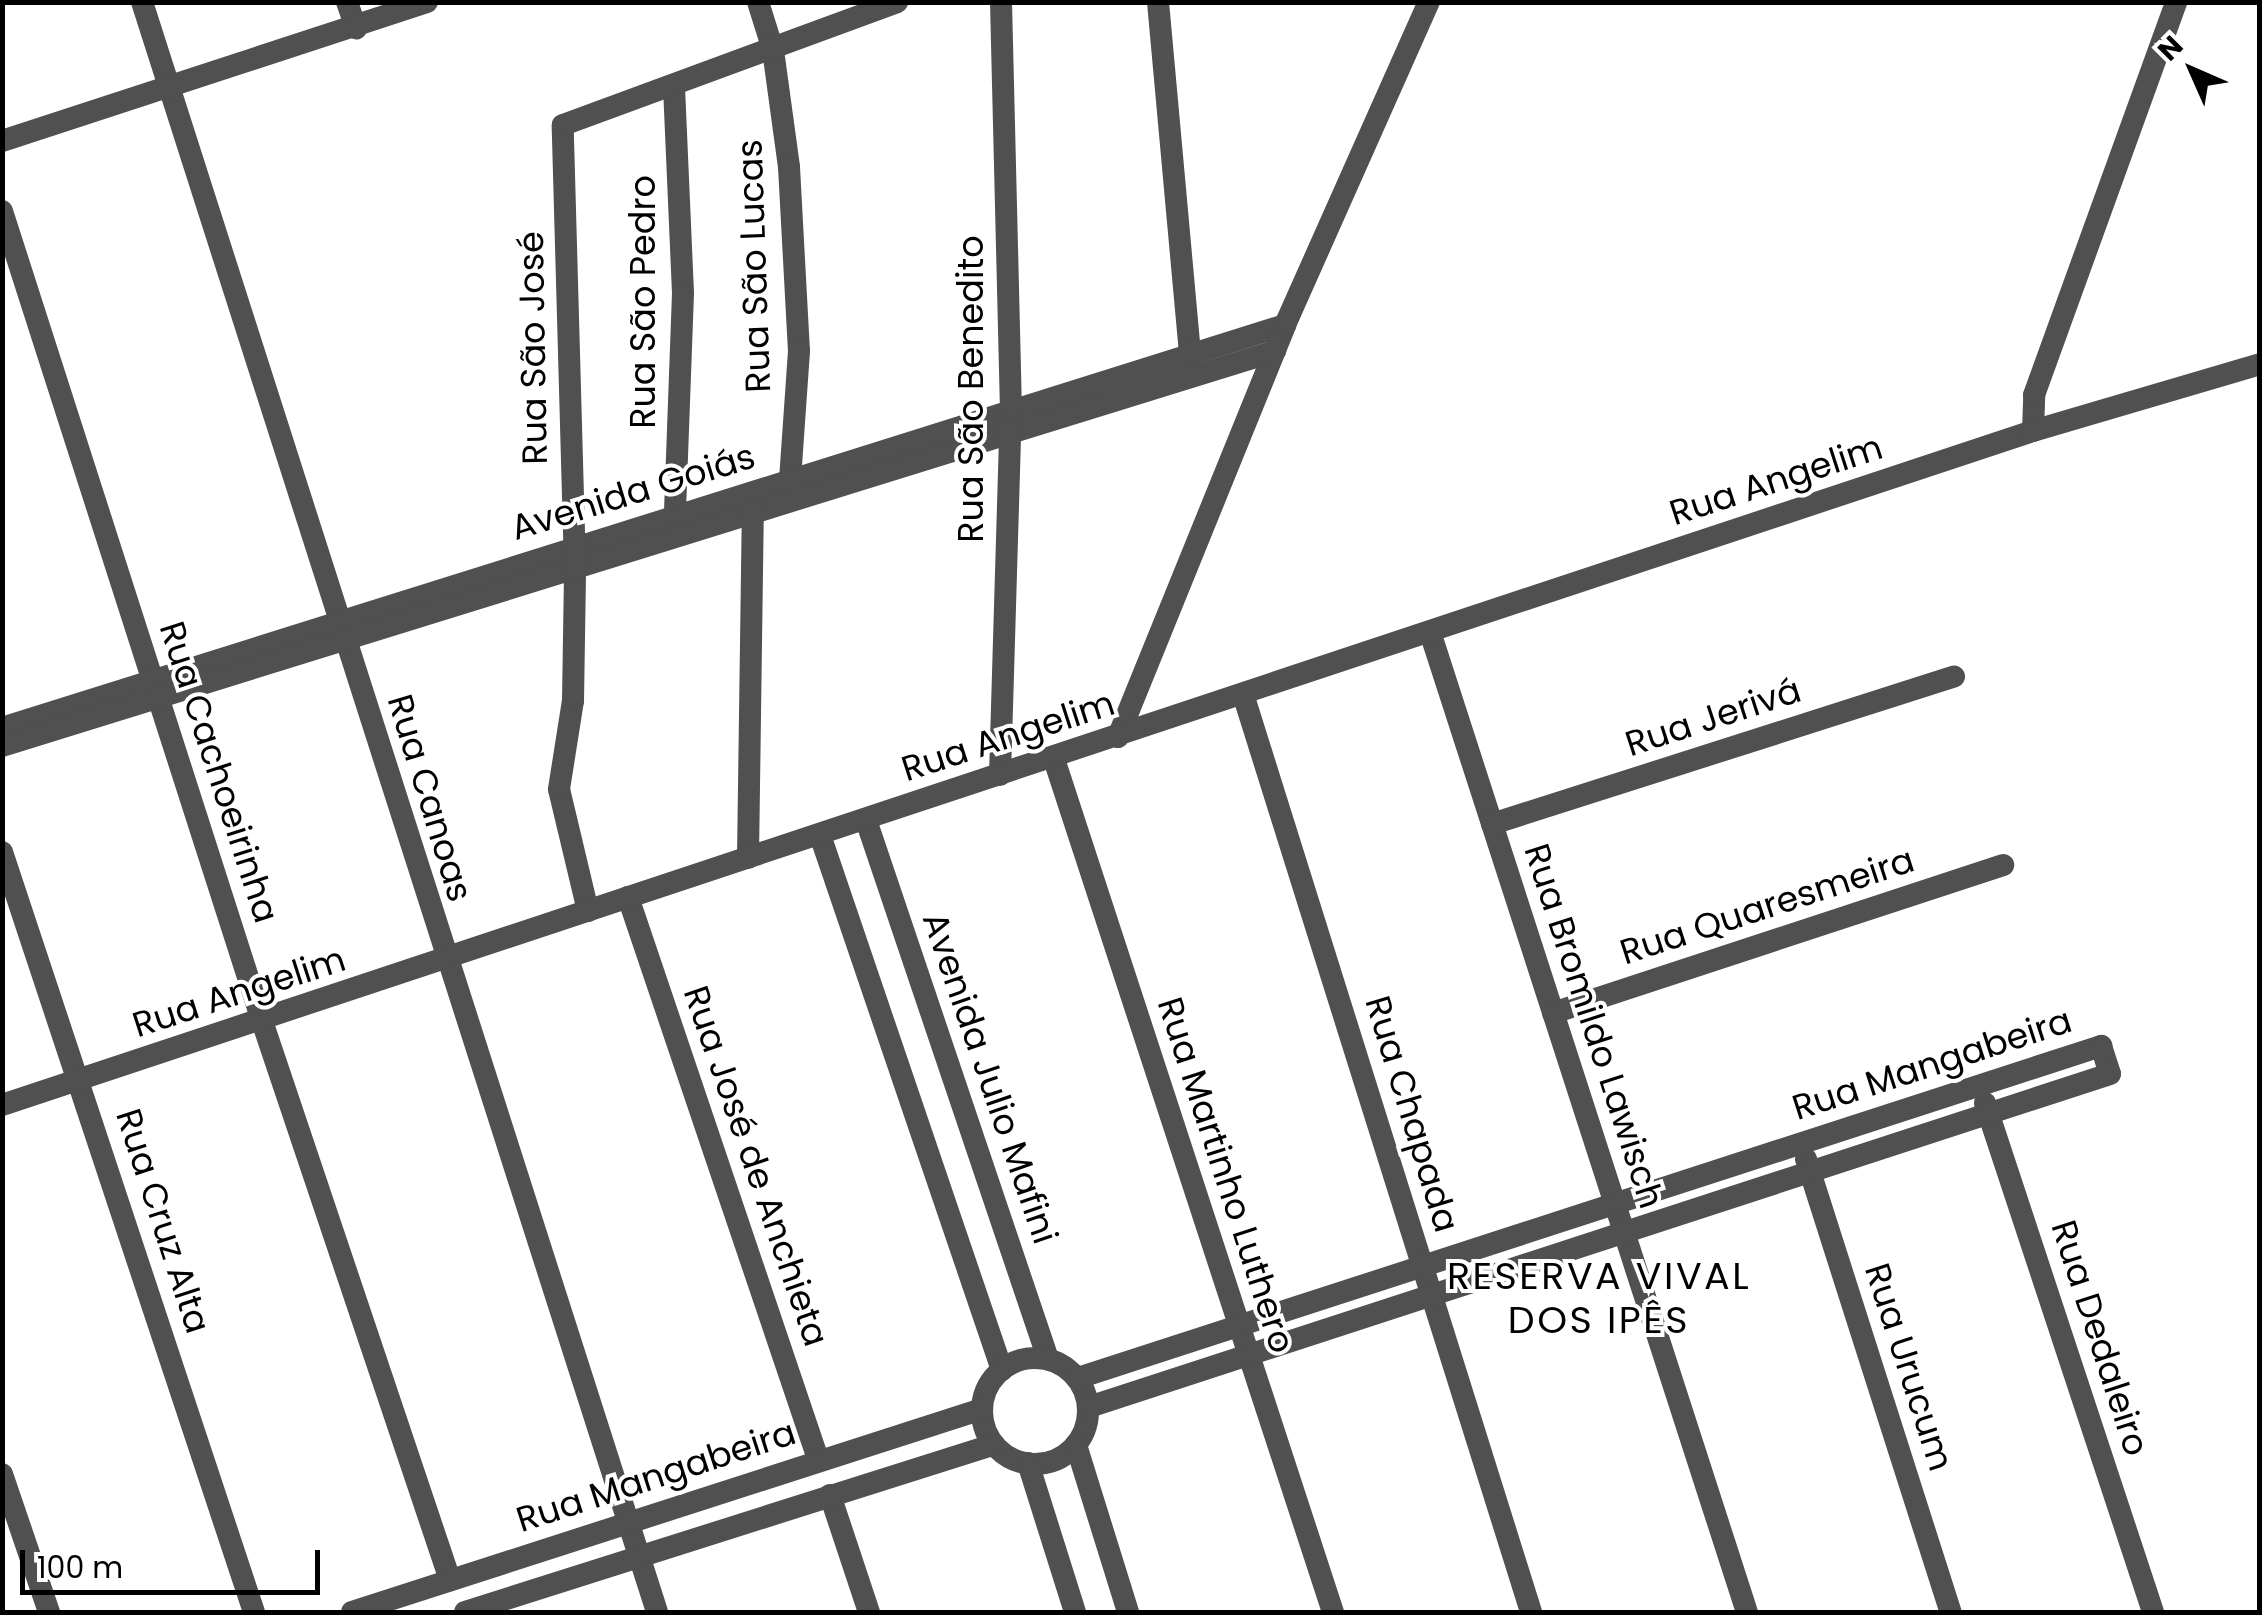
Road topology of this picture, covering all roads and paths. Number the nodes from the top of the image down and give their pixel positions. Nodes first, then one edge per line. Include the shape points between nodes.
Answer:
1 (142, 2) edge
2 (347, 2) edge
3 (427, 2) edge
4 (758, 2) edge
5 (896, 2) edge
6 (1001, 2) edge
7 (1158, 2) edge
8 (1429, 2) edge
9 (2176, 2) edge
10 (356, 28) junction
11 (773, 50) junction
12 (170, 87) junction
13 (674, 88) junction
14 (2, 141) edge
15 (2, 211) edge
16 (1285, 325) junction
17 (1275, 351) junction
18 (2260, 364) edge
19 (1191, 366) junction
20 (1011, 422) junction
21 (2033, 430) junction
22 (790, 480) junction
23 (753, 513) junction
24 (676, 516) junction
25 (573, 558) junction
26 (341, 630) junction
27 (1430, 632) junction
28 (1954, 677) dead end
29 (156, 688) junction
30 (1244, 694) junction
31 (2, 728) edge
32 (1118, 737) junction
33 (2, 746) edge
34 (1054, 758) junction
35 (1000, 775) junction
36 (866, 820) junction
37 (1492, 824) junction
38 (820, 835) junction
39 (2, 852) edge
40 (748, 858) junction
41 (2003, 865) dead end
42 (628, 897) junction
43 (588, 911) junction
44 (444, 961) junction
45 (1554, 1013) junction
46 (262, 1020) junction
47 (80, 1081) junction
48 (1979, 1085) junction
49 (2, 1105) edge
50 (1989, 1114) junction
51 (1801, 1143) junction
52 (1810, 1172) junction
53 (1615, 1204) junction
54 (1624, 1233) junction
55 (1422, 1266) junction
56 (1432, 1296) junction
57 (1239, 1326) junction
58 (1249, 1356) junction
59 (1048, 1359) junction
60 (1002, 1370) junction
61 (1078, 1378) junction
62 (1088, 1407) junction
63 (982, 1408) junction
64 (992, 1444) junction
65 (1076, 1445) junction
66 (818, 1458) junction
67 (1028, 1464) junction
68 (2, 1474) edge
69 (830, 1494) junction
70 (628, 1523) junction
71 (639, 1558) junction
72 (450, 1580) junction
73 (49, 1612) edge
74 (254, 1612) edge
75 (352, 1612) edge
76 (466, 1612) edge
77 (657, 1612) edge
78 (870, 1612) edge
79 (1075, 1612) edge
80 (1128, 1612) edge
81 (1332, 1612) edge
82 (1531, 1612) edge
83 (1747, 1612) edge
84 (1951, 1612) edge
85 (2154, 1612) edge

1 - 12 street, Rua Canoas
2 - 10 street
3 - 10 street
4 - 11 street, Rua São Lucas
5 - 11 street
6 - 20 street, Rua São Benedito
7 - 19 street
8 - 16 street
9 - 21 street via 2034,395
10 - 12 street
11 - 13 street
11 - 22 street, Rua São Lucas via 789,167 798,351
12 - 14 street
12 - 26 street, Rua Canoas
13 - 24 street, Rua São Pedro via 684,293
13 - 25 street, Rua São José via 563,125
15 - 29 street, Rua Cachoeirinha
16 - 17 street
16 - 19 street, Avenida Goiás
17 - 19 street, Avenida Goiás
17 - 32 street
18 - 21 street, Rua Angelim
19 - 20 street, Avenida Goiás
20 - 22 street, Avenida Goiás
20 - 23 street, Avenida Goiás
20 - 35 street, Rua São Benedito
21 - 27 street, Rua Angelim
22 - 24 street, Avenida Goiás
23 - 25 street, Avenida Goiás
23 - 40 street
24 - 25 street, Avenida Goiás
25 - 26 street, Avenida Goiás
25 - 43 street, Rua São José via 573,701 560,789
26 - 29 street, Avenida Goiás
26 - 44 street, Rua Canoas
27 - 30 street, Rua Angelim
27 - 37 street, Rua Bromildo Lawisch
28 - 37 street, Rua Jerivá
29 - 31 street, Avenida Goiás
29 - 33 street, Avenida Goiás
29 - 46 street, Rua Cachoeirinha
30 - 32 street, Rua Angelim
30 - 55 street, Rua Chapada
32 - 34 street, Rua Angelim
34 - 35 street, Rua Angelim
34 - 57 street, Rua Martinho Luthero
35 - 36 street, Rua Angelim
36 - 38 street, Rua Angelim
36 - 59 street, Avenida Julio Mafini
37 - 45 street, Rua Bromildo Lawisch
38 - 40 street, Rua Angelim
38 - 60 street
39 - 47 street, Rua Cruz Alta
40 - 42 street, Rua Angelim
41 - 45 street, Rua Quaresmeira
42 - 43 street, Rua Angelim
42 - 66 street, Rua José de Anchieta
43 - 44 street, Rua Angelim
44 - 46 street, Rua Angelim
44 - 70 street, Rua Canoas
45 - 53 street, Rua Bromildo Lawisch
46 - 47 street, Rua Angelim
46 - 72 street, Rua Cachoeirinha
47 - 49 street, Rua Angelim
47 - 74 street, Rua Cruz Alta
48 - 50 street, Rua Dedaleiro
48 - 50 street, Rua Mangabeira via 2101,1046 2110,1074
48 - 51 street, Rua Mangabeira
50 - 52 street, Rua Mangabeira
50 - 85 street, Rua Dedaleiro
51 - 52 street, Rua Urucum
51 - 53 street, Rua Mangabeira
52 - 54 street, Rua Mangabeira
52 - 84 street, Rua Urucum
53 - 54 street, Rua Bromildo Lawisch
53 - 55 street, Rua Mangabeira
54 - 56 street, Rua Mangabeira
54 - 83 street, Rua Bromildo Lawisch
55 - 56 street, Rua Chapada
55 - 57 street, Rua Mangabeira
56 - 58 street, Rua Mangabeira
56 - 82 street, Rua Chapada
57 - 58 street, Rua Martinho Luthero
57 - 61 street, Rua Mangabeira
58 - 62 street, Rua Mangabeira
58 - 81 street, Rua Martinho Luthero
59 - 60 street
59 - 61 street
60 - 63 street
61 - 62 street
62 - 65 street
63 - 64 street
63 - 66 street, Rua Mangabeira
64 - 67 street
64 - 69 street, Rua Mangabeira
65 - 67 street via 1062,1457
65 - 80 street
66 - 70 street, Rua Mangabeira
67 - 79 street
68 - 73 street
69 - 71 street, Rua Mangabeira
69 - 78 street
70 - 71 street, Rua Canoas
70 - 72 street, Rua Mangabeira
71 - 76 street, Rua Mangabeira
71 - 77 street, Rua Canoas
72 - 75 street, Rua Mangabeira

